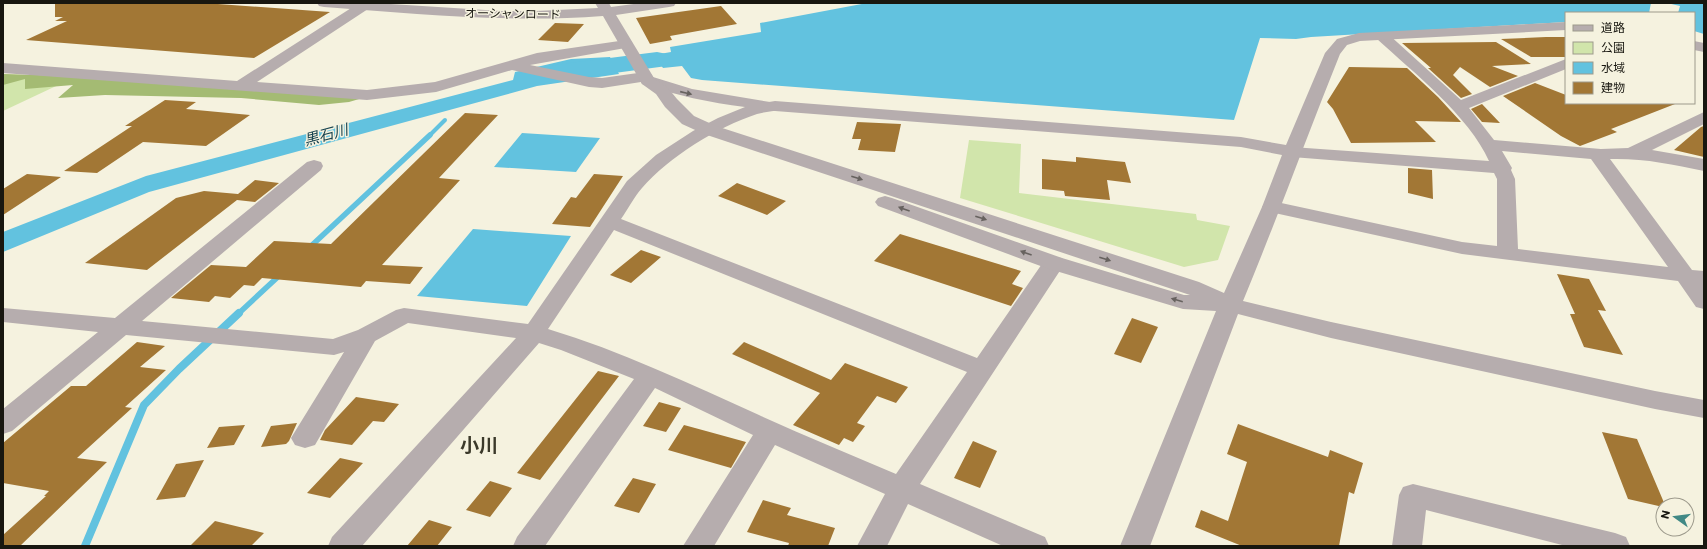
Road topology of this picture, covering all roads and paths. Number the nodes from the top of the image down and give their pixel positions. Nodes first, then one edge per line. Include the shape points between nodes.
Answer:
1 (324, 3) edge
2 (669, 3) edge
3 (363, 6) junction
4 (604, 7) edge
5 (1565, 26) edge
6 (1382, 36) junction
7 (628, 48) junction
8 (1565, 64) edge
9 (518, 67) junction
10 (3, 68) edge
11 (645, 77) junction
12 (240, 86) junction
13 (775, 106) junction
14 (1459, 106) junction
15 (1704, 117) edge
16 (705, 133) junction
17 (1489, 145) junction
18 (1292, 152) junction
19 (1631, 153) junction
20 (1597, 154) junction
21 (314, 166) dead end
22 (1704, 166) edge
23 (1503, 168) junction
24 (1272, 207) junction
25 (610, 222) junction
26 (1508, 253) junction
27 (1054, 264) junction
28 (1695, 277) edge
29 (1704, 302) edge
30 (1230, 304) junction
31 (3, 315) edge
32 (121, 326) junction
33 (534, 333) junction
34 (366, 336) junction
35 (982, 370) junction
36 (650, 376) junction
37 (1704, 409) edge
38 (3, 424) edge
39 (769, 431) junction
40 (305, 438) dead end
41 (902, 488) junction
42 (1579, 541) edge
43 (1141, 544) edge
44 (343, 546) edge
45 (528, 546) edge
46 (698, 546) edge
47 (872, 546) edge
48 (1034, 546) edge
49 (1407, 546) edge
50 (1615, 546) edge

1 - 3 street, オーシャンロード
2 - 4 street, オーシャンロード
3 - 4 street, オーシャンロード via 463,14 580,14
3 - 12 street
4 - 7 street
5 - 6 street
6 - 14 street
6 - 18 street via 1348,39 1338,45
7 - 9 street via 564,53 537,58
7 - 11 street
8 - 14 street
9 - 11 street via 589,82 602,83
9 - 12 street via 436,87 367,95
10 - 12 street
11 -> 13 street via 674,90 705,97
11 - 16 street via 649,96 666,115 680,126
13 - 16 street via 753,110
13 - 18 street via 1242,142
14 - 17 street
15 - 19 street
16 - 25 street via 662,159 634,185
27 -> 16 street
16 -> 30 street via 1191,287
17 - 20 street
17 - 23 street
18 - 23 street
18 - 24 street
19 - 20 street
19 - 22 street
20 - 28 street
21 - 32 street
23 - 26 street via 1506,179
24 - 26 street via 1462,248
24 - 30 street
25 - 33 street
25 - 35 street
26 - 28 street
30 -> 27 street via 1183,302
27 - 35 street
28 - 29 street
30 - 37 street via 1338,332
30 - 43 street
31 - 32 street
32 - 34 street via 334,348
32 - 38 street
33 - 34 street via 404,316
33 - 36 street via 570,344
33 - 44 street
34 - 40 street
35 - 41 street
36 - 39 street
36 - 45 street
39 - 41 street
39 - 46 street
41 - 47 street
41 - 48 street
42 - 49 street via 1413,495
42 - 50 street

